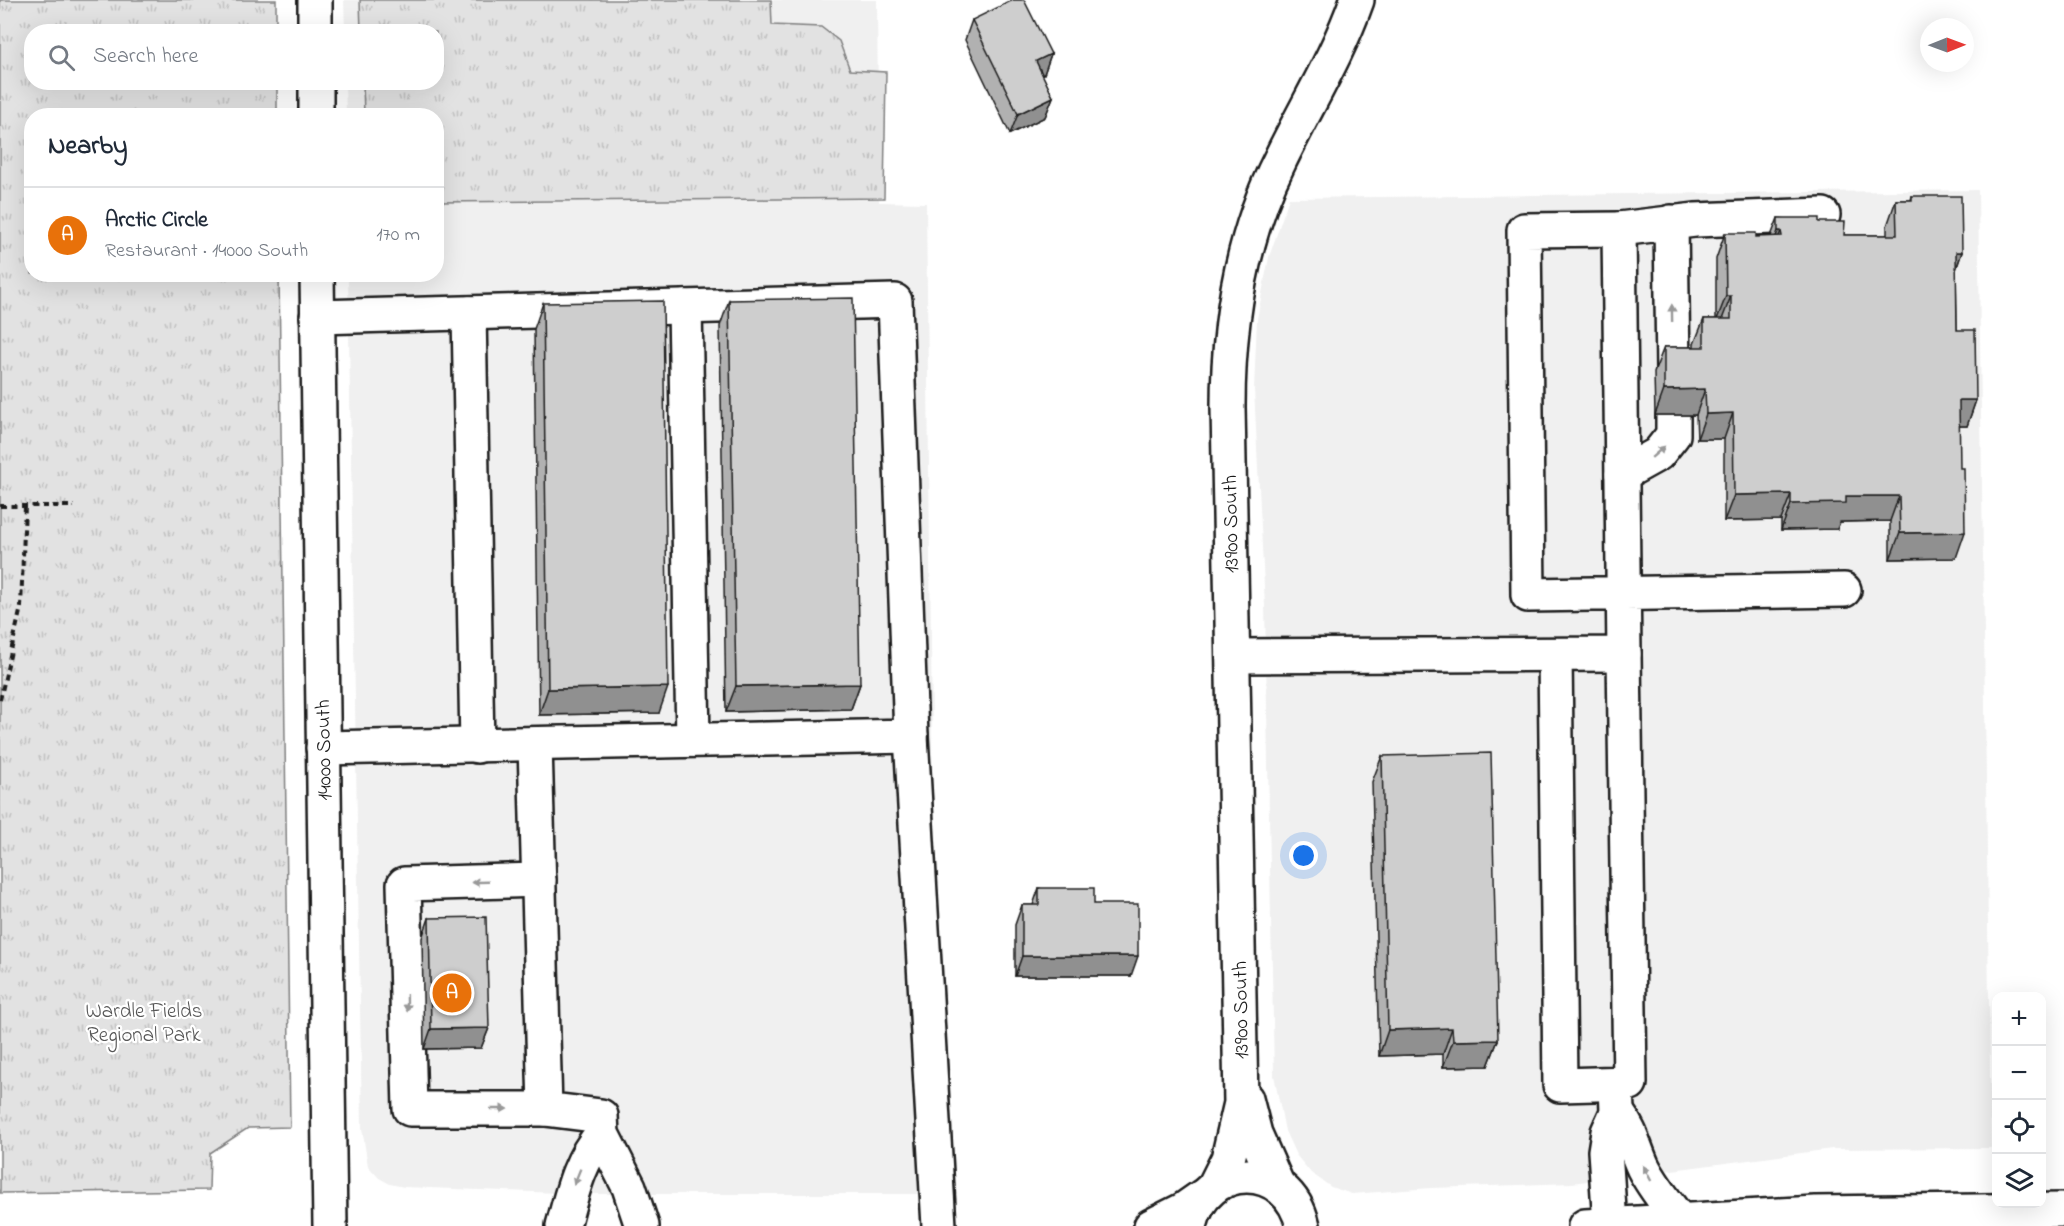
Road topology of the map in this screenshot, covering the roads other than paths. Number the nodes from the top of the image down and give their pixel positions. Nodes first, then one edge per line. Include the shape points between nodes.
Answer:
1 (315, 0) edge
2 (1358, 0) edge
3 (315, 24) edge
4 (316, 90) edge
5 (316, 108) edge
6 (1822, 215) dead end
7 (1671, 222) junction
8 (1619, 228) junction
9 (317, 282) edge
10 (685, 307) junction
11 (469, 313) junction
12 (317, 317) junction
13 (1673, 372) edge
14 (1673, 416) edge
15 (1622, 474) junction
16 (1844, 590) dead end
17 (1623, 593) junction
18 (1624, 654) junction
19 (1555, 655) junction
20 (1233, 656) junction
21 (911, 736) junction
22 (693, 740) junction
23 (535, 744) junction
24 (477, 746) junction
25 (323, 748) junction
26 (539, 880) junction
27 (1242, 1074) junction
28 (1617, 1098) junction
29 (545, 1109) junction
30 (602, 1134) junction
31 (1277, 1184) junction
32 (1209, 1190) junction
33 (2064, 1210) edge
34 (1924, 1219) edge
35 (1308, 1220) edge
36 (1680, 1221) junction
37 (330, 1226) edge
38 (563, 1226) edge
39 (642, 1226) edge
40 (939, 1226) edge
41 (1151, 1226) edge
42 (1190, 1226) edge
43 (1593, 1226) edge

1 - 3 street
2 - 20 street, 13900 South via 1335,57 1275,170 1240,272 1228,362
4 - 5 street
6 - 7 street
7 - 8 street
13 -> 7 street
8 - 15 street
8 - 17 street via 1524,230 1528,595
9 - 12 street, 14000 South
10 - 11 street
10 - 21 street via 895,301
10 - 22 street
11 - 12 street
11 - 24 street
12 - 25 street, 14000 South
15 -> 14 street via 1658,454 1673,435
15 - 17 street
16 - 17 street
17 - 18 street
18 - 19 street
18 - 28 street via 1630,1083
19 - 20 street
19 - 28 street via 1560,1085
20 - 27 street, 13900 South
21 - 22 street
21 - 40 street
22 - 23 street
23 - 24 street
23 - 26 street
24 - 25 street
25 - 37 street, 14000 South
26 - 29 street
26 -> 29 street via 404,884 410,1109
27 - 31 street, 13900 South via 1256,1134
27 - 32 street, 13900 South via 1237,1132 1228,1160
36 -> 28 street via 1643,1166
28 - 43 street
29 - 30 street via 601,1116
30 -> 38 street via 588,1149
30 - 39 street via 629,1187
31 - 32 street via 1246,1176 1230,1178
31 - 35 street, 13900 South
32 - 41 street via 1183,1210
32 - 42 street, 13900 South via 1194,1209
33 - 34 street
34 - 36 street via 1815,1213
36 - 43 street

